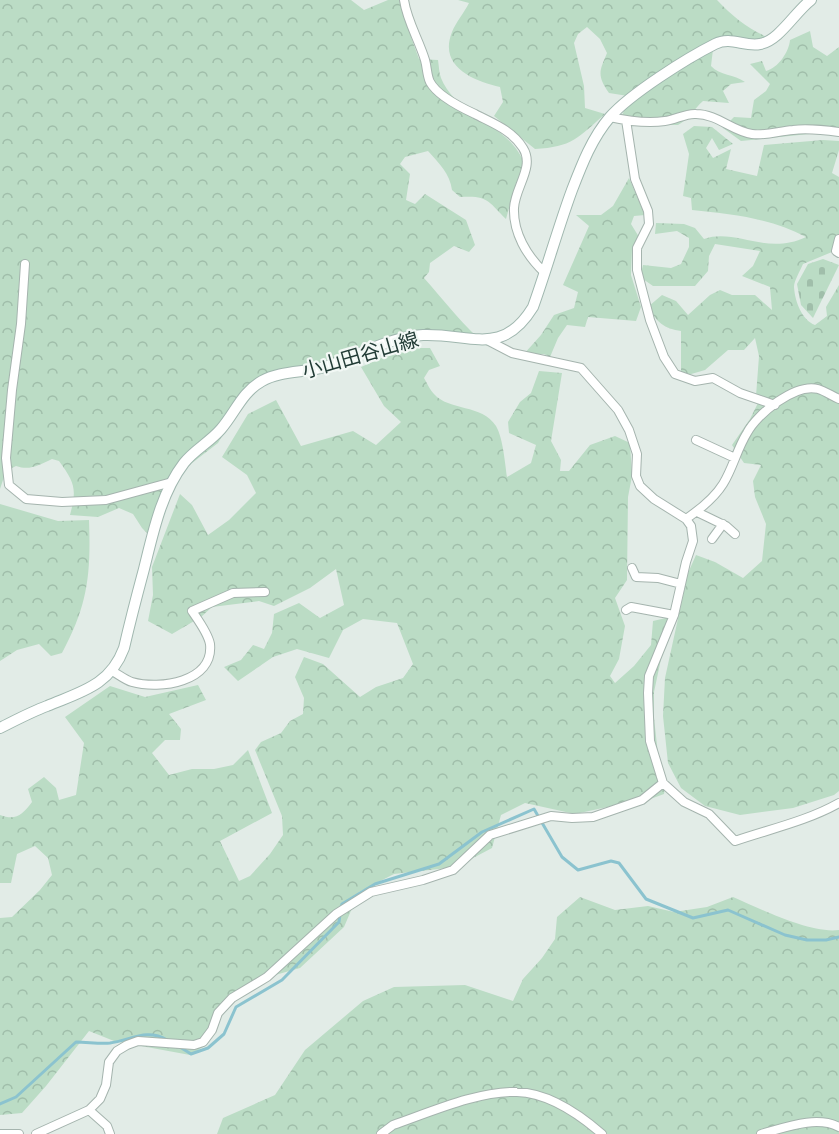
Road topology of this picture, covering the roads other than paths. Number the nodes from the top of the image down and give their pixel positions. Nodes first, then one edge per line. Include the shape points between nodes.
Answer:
1 (404, 0) edge
2 (811, 0) edge
3 (610, 117) junction
4 (626, 120) junction
5 (839, 132) edge
6 (839, 239) edge
7 (839, 252) edge
8 (25, 264) dead end
9 (544, 272) junction
10 (487, 340) junction
11 (839, 399) edge
12 (775, 405) junction
13 (696, 440) dead end
14 (735, 458) junction
15 (172, 482) junction
16 (697, 512) junction
17 (686, 519) junction
18 (723, 524) junction
19 (735, 534) dead end
20 (712, 539) dead end
21 (633, 568) dead end
22 (681, 584) junction
23 (265, 592) dead end
24 (626, 610) dead end
25 (674, 615) junction
26 (112, 671) junction
27 (0, 729) edge
28 (663, 783) junction
29 (839, 803) edge
30 (89, 1110) junction
31 (839, 1127) edge
32 (0, 1134) edge
33 (19, 1134) edge
34 (36, 1134) edge
35 (110, 1134) edge
36 (381, 1134) edge
37 (602, 1134) edge
38 (761, 1134) edge

1 - 9 street via 430,82 462,108 510,133 524,149 528,163 514,208 518,236
2 - 3 main road, 小山田谷山線 via 773,39 759,44 731,40 716,43 633,97
3 - 4 street
3 - 9 main road, 小山田谷山線 via 585,154
4 - 5 street via 663,122 696,114 756,134 824,129
4 - 12 street via 635,179 649,224 637,248 637,270 664,357 675,374 695,381 713,378
6 - 7 street
8 - 15 street via 6,458 9,485 26,499 62,502 106,500
9 - 10 main road, 小山田谷山線 via 533,307 522,323 504,336
10 - 15 main road, 小山田谷山線 via 424,335 402,338 327,366 264,380 240,401 221,429 186,460
10 - 17 street via 512,353 581,368 618,410 629,430 637,454 636,476 640,486
11 - 12 street via 807,388 794,391
12 - 14 street via 757,418
13 - 14 street
14 - 16 street via 723,485
15 - 26 main road, 小山田谷山線 via 155,526 124,648
16 - 17 street
16 - 18 street
17 - 22 street via 693,541
18 - 19 street
18 - 20 street
21 - 22 street via 636,577
22 - 25 street
23 - 26 street via 233,594 192,611 210,642 209,658 203,669 184,681 151,685 130,682
24 - 25 street
25 - 28 street via 649,676 651,741
26 - 27 main road, 小山田谷山線 via 92,687
28 - 29 street via 684,802 709,814 735,841 816,816
28 - 30 street via 642,800 593,817 551,816 490,835 453,870 371,891 336,914 267,977 232,998 218,1013 203,1042 194,1045 138,1041 117,1052 109,1062 100,1099
30 - 34 street
30 - 35 street via 107,1126
31 - 38 street via 799,1124
32 - 33 street
36 - 37 street via 393,1125 481,1096 517,1092 550,1100 580,1115

